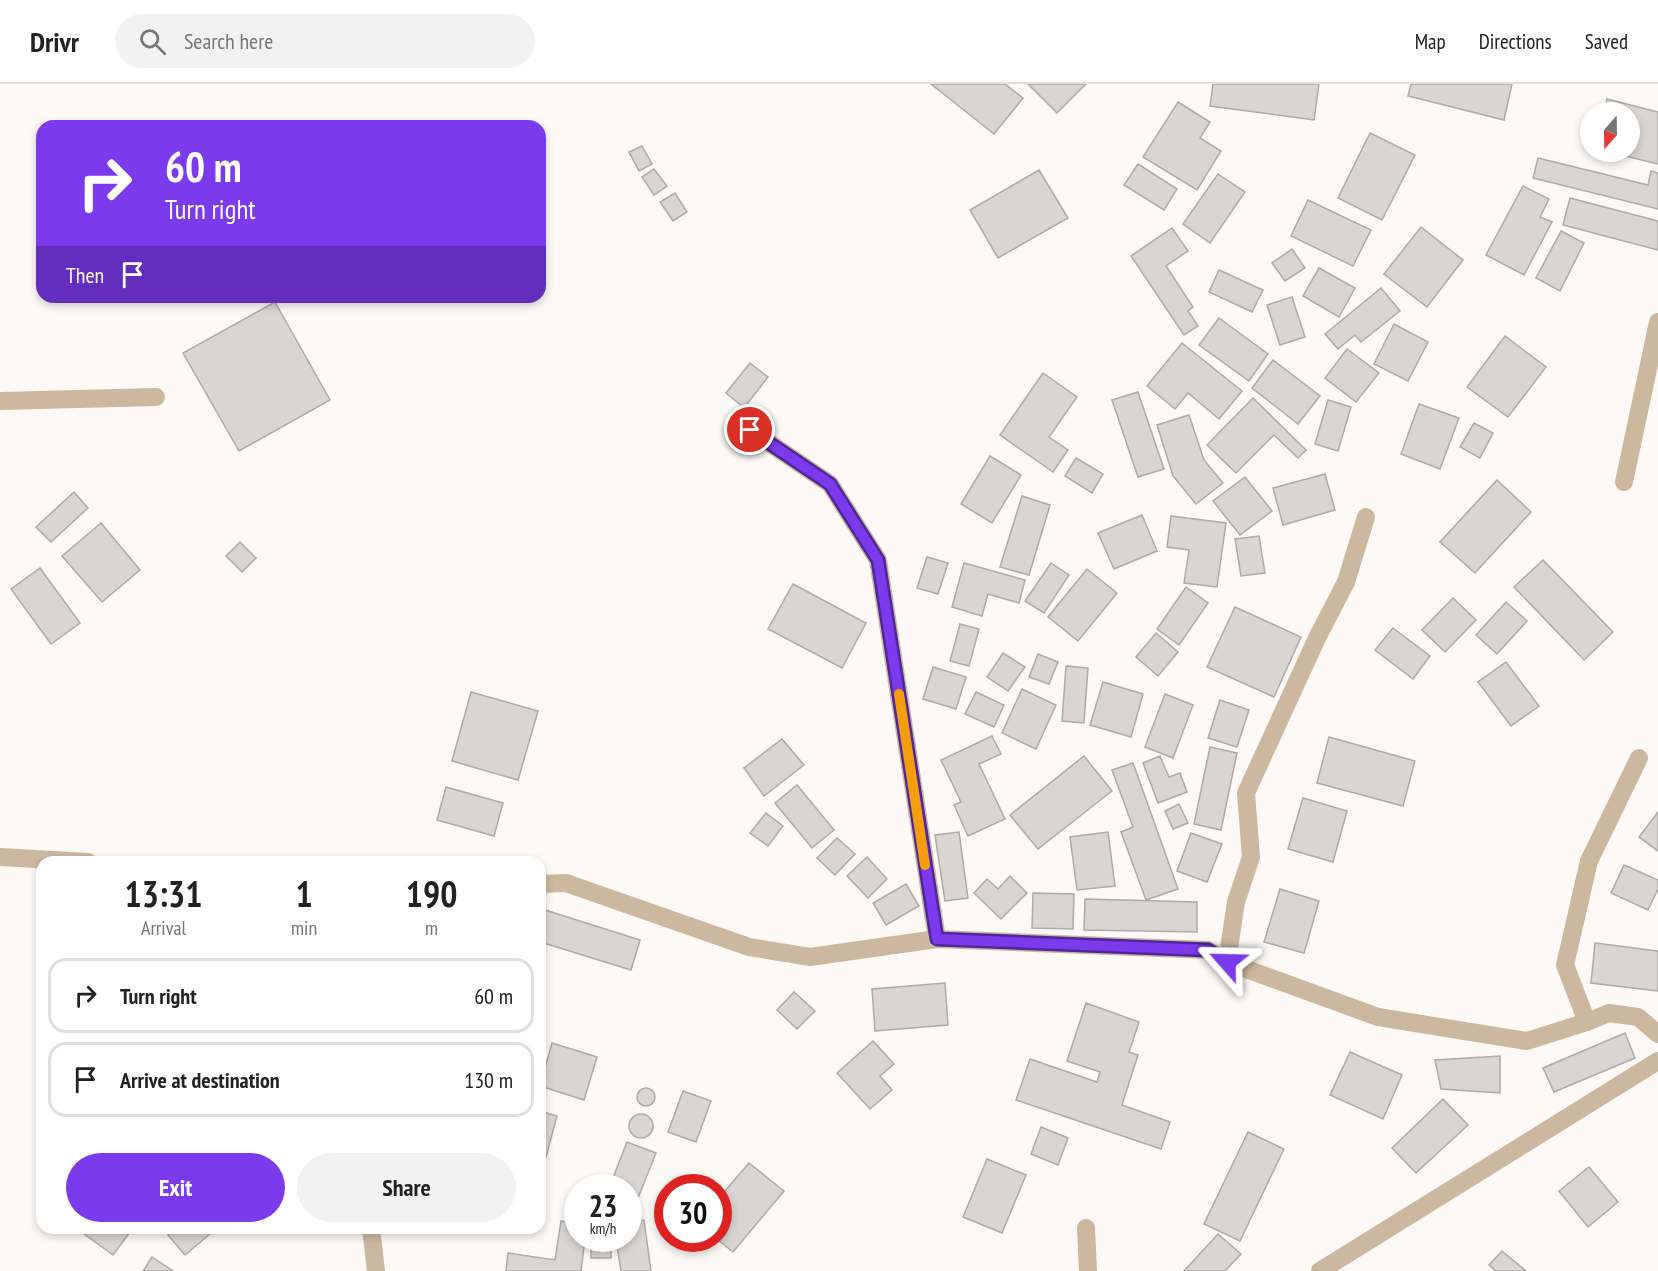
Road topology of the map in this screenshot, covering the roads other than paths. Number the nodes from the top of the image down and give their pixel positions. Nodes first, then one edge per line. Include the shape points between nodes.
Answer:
1 (1658, 322) edge
2 (156, 397) dead end
3 (0, 401) edge
4 (750, 430) dead end
5 (1624, 482) dead end
6 (1366, 517) dead end
7 (1639, 758) dead end
8 (0, 857) edge
9 (36, 859) edge
10 (546, 884) edge
11 (937, 939) junction
12 (1227, 962) junction
13 (1587, 1022) junction
14 (1658, 1034) edge
15 (1658, 1061) edge
16 (1086, 1228) dead end
17 (372, 1234) edge
18 (376, 1271) edge
19 (1088, 1271) edge
20 (1320, 1271) edge

1 - 5 street
2 - 3 street
4 - 11 street via 830,484 878,560
6 - 12 street via 1346,582 1246,793 1251,857 1236,902
7 - 13 street via 1589,861 1565,965
8 - 9 street
10 - 11 street via 566,883 749,947 810,957
11 - 12 street via 1208,950
12 - 13 street via 1389,1019 1527,1041
13 - 14 street via 1609,1013 1638,1017
15 - 20 street
16 - 19 street
17 - 18 street

